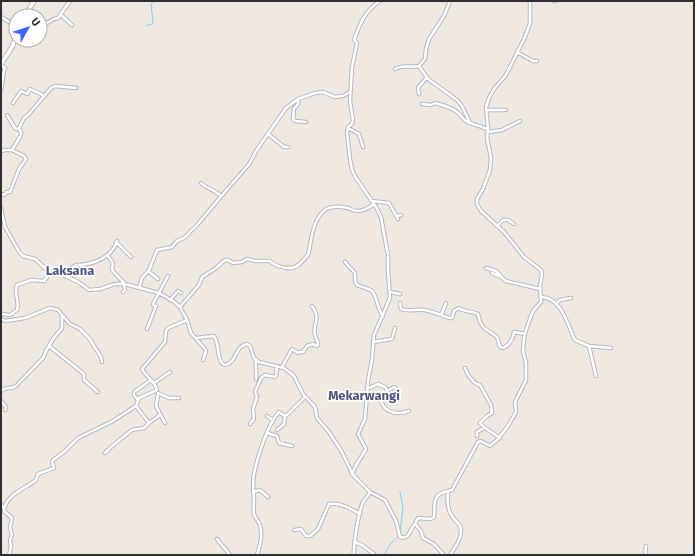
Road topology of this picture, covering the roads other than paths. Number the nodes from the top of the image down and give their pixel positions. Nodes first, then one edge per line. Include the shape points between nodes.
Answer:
1 (70, 1) edge
2 (380, 1) edge
3 (450, 1) edge
4 (530, 1) edge
5 (60, 14) junction
6 (48, 23) edge
7 (72, 25) dead end
8 (11, 48) edge
9 (517, 52) junction
10 (537, 61) dead end
11 (1, 65) edge
12 (419, 66) junction
13 (395, 69) dead end
14 (427, 78) junction
15 (76, 88) dead end
16 (1, 90) edge
17 (350, 92) junction
18 (419, 94) dead end
19 (44, 97) junction
20 (298, 99) junction
21 (13, 103) dead end
22 (422, 104) dead end
23 (486, 110) junction
24 (506, 110) dead end
25 (7, 115) dead end
26 (306, 122) dead end
27 (520, 122) dead end
28 (470, 123) junction
29 (348, 128) junction
30 (19, 129) junction
31 (488, 131) junction
32 (268, 134) junction
33 (288, 147) dead end
34 (363, 147) dead end
35 (12, 150) junction
36 (1, 151) edge
37 (200, 183) dead end
38 (1, 194) edge
39 (221, 196) junction
40 (372, 201) junction
41 (374, 204) junction
42 (1, 208) edge
43 (401, 215) dead end
44 (514, 224) dead end
45 (497, 226) junction
46 (108, 256) junction
47 (131, 257) dead end
48 (345, 262) dead end
49 (486, 268) dead end
50 (148, 271) junction
51 (50, 273) junction
52 (492, 273) dead end
53 (62, 274) junction
54 (168, 276) dead end
55 (501, 277) junction
56 (158, 279) dead end
57 (124, 284) junction
58 (140, 288) junction
59 (540, 289) junction
60 (123, 292) dead end
61 (390, 292) junction
62 (159, 293) junction
63 (181, 293) dead end
64 (400, 294) dead end
65 (541, 297) junction
66 (571, 298) dead end
67 (170, 300) junction
68 (400, 303) dead end
69 (446, 303) dead end
70 (556, 304) junction
71 (312, 306) dead end
72 (180, 307) junction
73 (1, 314) edge
74 (62, 315) junction
75 (441, 315) junction
76 (383, 316) junction
77 (1, 319) edge
78 (187, 320) junction
79 (395, 328) dead end
80 (147, 329) dead end
81 (525, 334) junction
82 (196, 338) junction
83 (372, 342) junction
84 (49, 346) junction
85 (589, 346) junction
86 (611, 348) dead end
87 (203, 360) dead end
88 (256, 360) junction
89 (102, 362) dead end
90 (277, 366) junction
91 (282, 367) junction
92 (465, 368) dead end
93 (170, 372) dead end
94 (596, 376) dead end
95 (256, 379) dead end
96 (152, 382) junction
97 (367, 389) junction
98 (396, 389) dead end
99 (1, 391) edge
100 (98, 392) dead end
101 (157, 392) junction
102 (367, 396) junction
103 (305, 397) junction
104 (180, 398) dead end
105 (137, 399) junction
106 (1, 401) edge
107 (136, 406) junction
108 (4, 410) dead end
109 (409, 411) dead end
110 (160, 415) junction
111 (267, 416) dead end
112 (285, 416) junction
113 (273, 420) junction
114 (149, 423) junction
115 (165, 423) dead end
116 (250, 424) dead end
117 (484, 428) junction
118 (277, 430) dead end
119 (267, 433) junction
120 (477, 436) dead end
121 (500, 438) junction
122 (292, 446) dead end
123 (105, 453) dead end
124 (352, 474) junction
125 (448, 491) junction
126 (253, 492) junction
127 (370, 492) junction
128 (268, 497) dead end
129 (1, 504) edge
130 (4, 509) junction
131 (360, 514) junction
132 (415, 524) junction
133 (294, 530) dead end
134 (217, 539) dead end
135 (355, 542) junction
136 (646, 546) dead end
137 (9, 555) edge
138 (230, 555) edge
139 (257, 555) edge
140 (354, 555) edge
141 (375, 555) edge
142 (444, 555) edge
143 (450, 555) edge
144 (645, 555) edge

1 - 5 street
2 - 17 street via 367,11 354,40 357,43
3 - 12 street via 444,16 429,39 426,58
4 - 9 street via 530,23
5 - 6 street
5 - 7 street
8 - 11 main road
9 - 10 street
9 - 23 street via 506,76 489,98
11 - 16 street via 6,68
12 - 13 street via 401,66
12 - 14 street
14 - 18 street via 417,89
14 - 28 street via 457,100
15 - 19 street via 55,86
17 - 20 street via 335,97 326,93 315,93
17 - 29 street via 353,120
19 - 21 street via 30,89 27,94 20,91
19 - 30 street via 24,118
20 - 26 street via 293,119
20 - 32 street via 283,111
22 - 28 street via 444,105
23 - 24 street
23 - 31 street
25 - 30 street via 15,128
27 - 31 street via 502,130
28 - 31 street
29 - 34 street via 359,134
29 - 40 street via 352,170
30 - 35 street via 21,135
31 - 45 street via 490,173 477,204
32 - 33 street via 284,147
32 - 39 street via 250,163
35 - 36 street
35 - 38 street via 26,158 10,192
37 - 39 street via 206,188 216,190
39 - 50 street via 184,238 172,247 157,250
40 - 41 street
40 - 43 street via 389,203 397,217
41 - 61 street via 380,214 387,246
41 - 72 street via 357,211 326,208 316,222 309,255 297,266 282,267 275,266 270,261 247,259 233,263 225,260 202,277 199,285
42 - 51 street via 5,227 20,253 37,260
44 - 45 street via 503,220
45 - 59 street via 524,257 541,270
46 - 47 street via 116,241
46 - 53 street via 95,262 76,265
46 - 57 street via 113,262 112,270
48 - 76 street via 355,273 357,285 374,294
49 - 55 street via 496,271
50 - 56 street
50 - 58 street via 142,278
51 - 53 street via 58,271
51 - 73 street via 44,281 31,280 16,285 17,310 10,315
52 - 55 street
53 - 57 street via 78,281 89,290
54 - 62 street
55 - 59 street via 505,281
57 - 58 street
57 - 60 street
58 - 62 street
59 - 65 street
61 - 64 street
61 - 76 street
62 - 67 street
62 - 80 street via 153,304 156,306
63 - 67 street via 178,291
65 - 70 street via 550,298
65 - 81 street
66 - 70 street via 565,298
67 - 72 street
68 - 75 street via 403,310 424,310
69 - 75 street
70 - 85 street via 570,326 575,340
71 - 91 street via 316,313 314,334 318,345 308,346 298,354 292,349
72 - 78 street
74 - 77 street via 58,310 50,308 25,318 5,321
74 - 84 street via 62,328
74 - 89 street via 89,338
75 - 81 street via 452,318 454,311 459,308 478,314 484,329 497,337 500,347 503,348 508,345 514,332
76 - 83 street
78 - 82 street via 191,333
78 - 96 street via 168,328 165,342 142,369
79 - 83 street via 392,339
81 - 121 street via 523,351 526,380 515,402 516,412
82 - 87 street via 206,350
82 - 88 street via 214,336 221,363 224,365 232,361 238,349 245,344 250,346
83 - 97 street
84 - 99 street via 43,358 16,386
84 - 100 street via 81,371 84,380
85 - 86 street
85 - 94 street
88 - 90 street
88 - 95 street
90 - 91 street
90 - 116 street via 275,377 264,374 261,378 255,392 257,397 253,409 254,419
91 - 103 street via 294,376
92 - 117 street via 475,383 480,385 492,408 492,413 480,422
93 - 96 street
96 - 101 street
96 - 105 street via 134,392
97 - 98 street via 378,384 387,391 394,387
97 - 102 street
101 - 104 street via 169,398
101 - 105 street
101 - 110 street via 156,406
102 - 109 street via 378,398 385,408 392,412 399,414
102 - 124 street via 365,419 358,434 366,449
103 - 112 street
103 - 124 street via 315,407 317,418 338,445
105 - 107 street
106 - 108 street via 6,407
107 - 114 street
107 - 130 street via 78,438 52,461 54,468 38,474 36,480 6,502
110 - 114 street
110 - 115 street
111 - 113 street
112 - 113 street via 279,412
112 - 118 street via 284,424
113 - 119 street
114 - 123 street via 144,428 132,430
117 - 120 street via 477,432
117 - 121 street
119 - 122 street via 277,436 279,443
119 - 126 street via 254,474
121 - 125 street via 490,446 478,442 458,481 452,490
124 - 127 street
125 - 132 street via 437,497 432,518 418,518
125 - 143 street via 450,511 460,525 461,535
126 - 128 street via 260,490
126 - 139 street via 254,513 260,524 261,537
127 - 131 street
127 - 132 street via 385,500 396,521 399,536 407,537
129 - 130 street
130 - 137 street via 12,518
131 - 133 street via 334,503 329,504 318,529 310,536 306,536 301,529
131 - 135 street
132 - 142 street via 423,538 434,544
134 - 138 street
135 - 140 street
135 - 141 street
136 - 144 street

